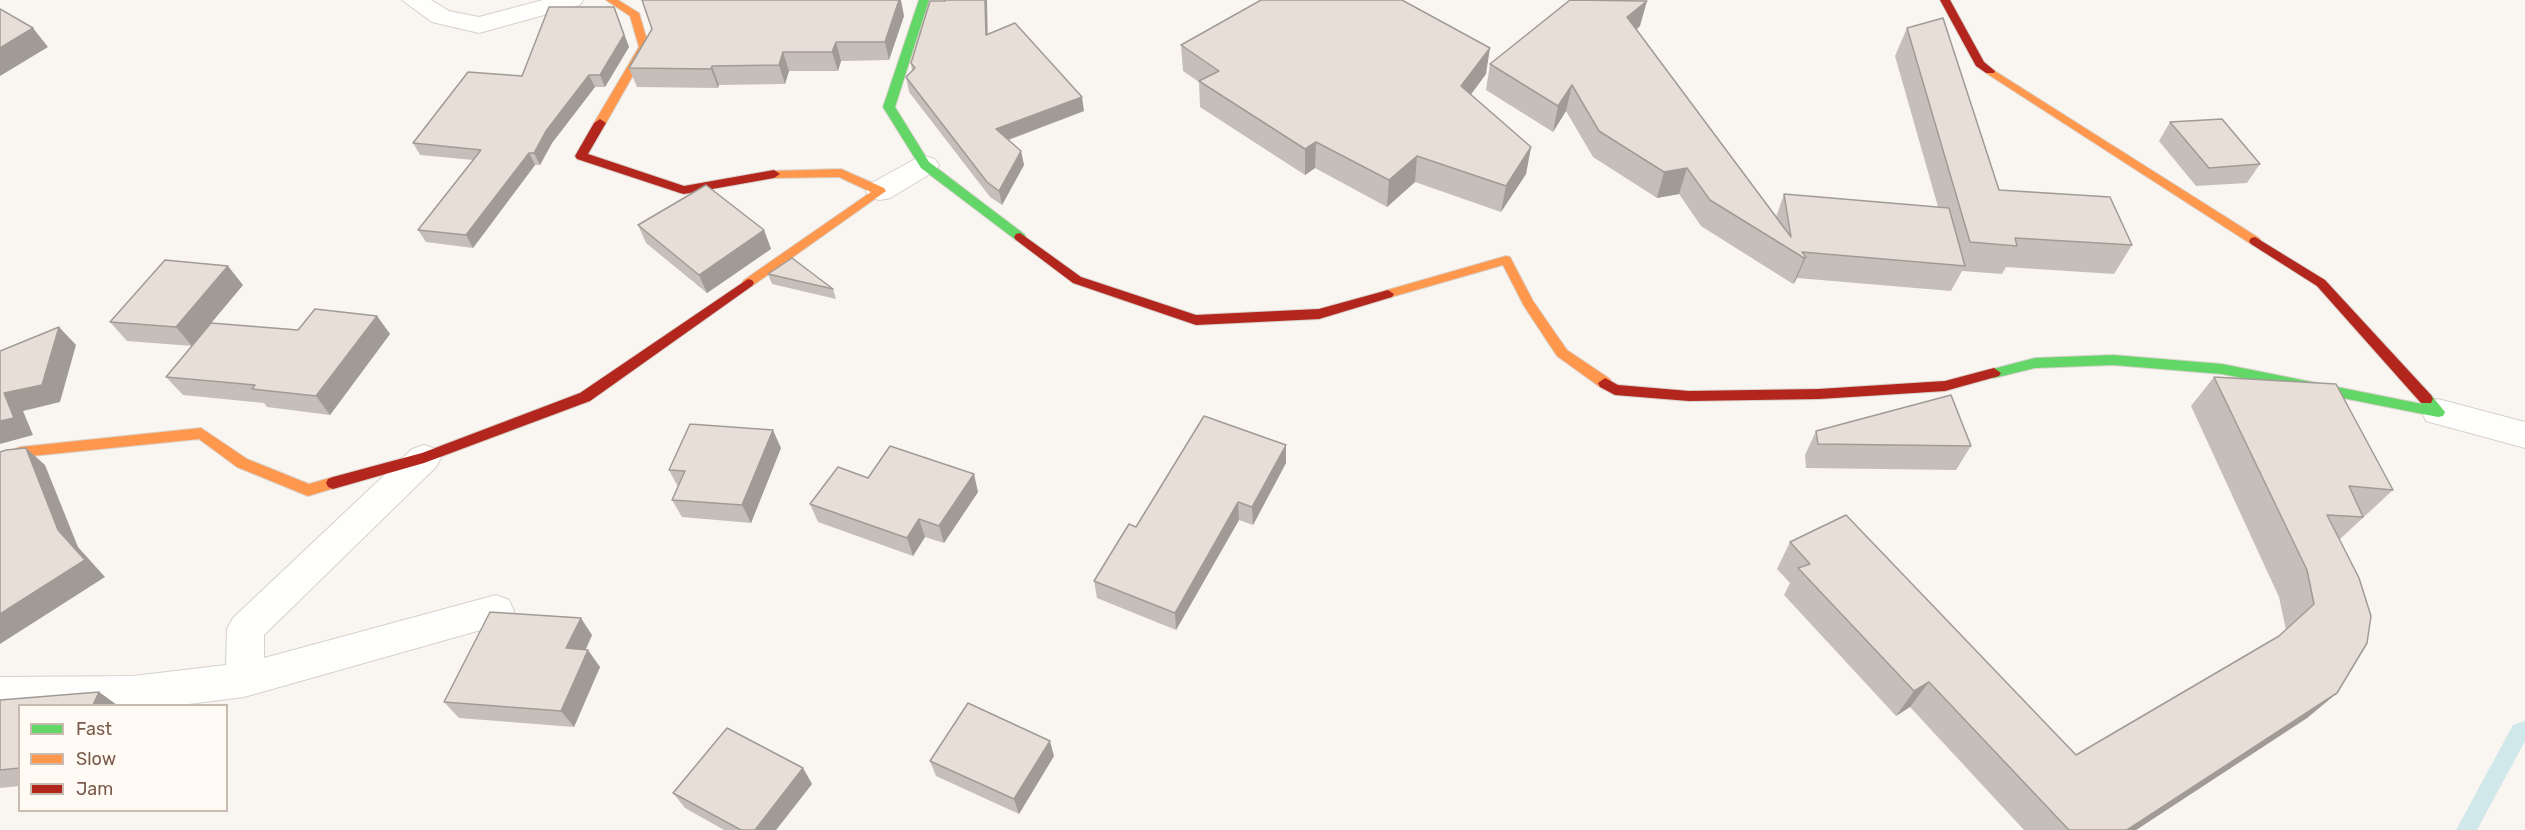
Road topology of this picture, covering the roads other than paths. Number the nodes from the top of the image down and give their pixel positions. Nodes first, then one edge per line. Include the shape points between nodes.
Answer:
1 (414, 0) edge
2 (571, 0) edge
3 (611, 0) edge
4 (924, 0) edge
5 (1945, 0) edge
6 (925, 165) junction
7 (880, 191) junction
8 (2438, 412) junction
9 (2525, 435) edge
10 (424, 458) junction
11 (0, 461) edge
12 (496, 611) edge
13 (244, 680) junction
14 (0, 694) edge

1 - 2 street via 441,16 479,25
3 - 7 street via 635,15 644,47 581,156 684,190 790,173 841,173
4 - 6 street via 889,107
5 - 8 street via 1980,64 2321,283
6 - 7 street
6 - 8 street via 1077,280 1196,320 1319,314 1506,260 1528,303 1563,353 1615,390 1689,396 1819,394 1945,386 2035,363 2113,360 2222,369
7 - 10 street via 585,397
8 - 9 street
10 - 11 street via 308,490 242,463 201,433 20,452
10 - 13 street via 246,629
12 - 13 street
13 - 14 street via 133,693

